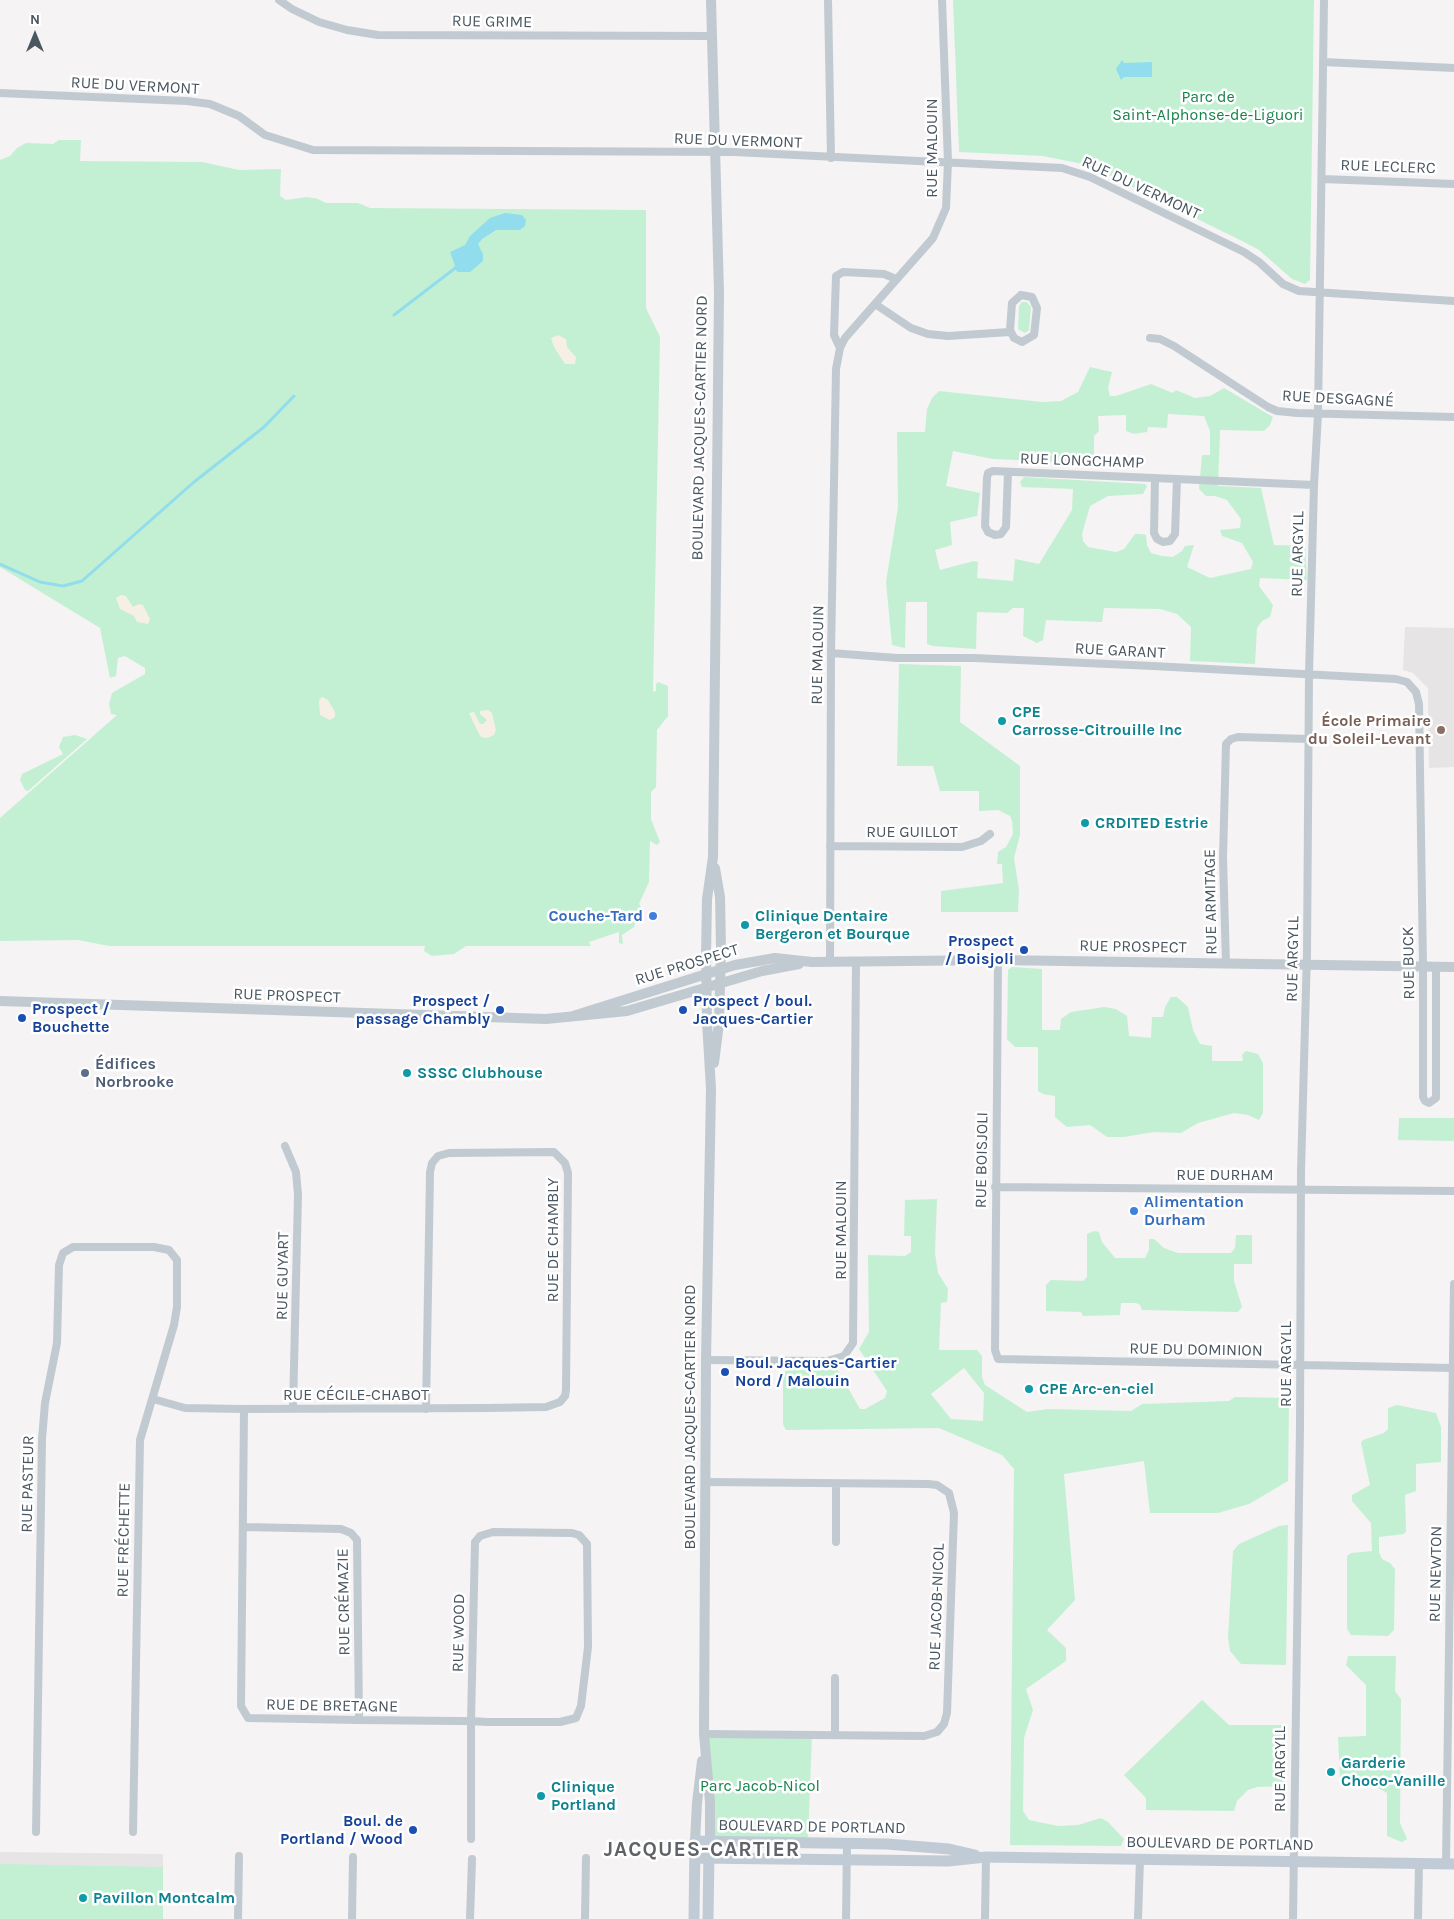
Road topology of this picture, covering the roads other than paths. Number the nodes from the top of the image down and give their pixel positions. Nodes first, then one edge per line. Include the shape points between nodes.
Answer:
1 (279, 0) edge
2 (711, 0) edge
3 (828, 0) edge
4 (942, 0) edge
5 (1324, 0) edge
6 (712, 36) junction
7 (1324, 62) junction
8 (1454, 68) edge
9 (0, 92) edge
10 (715, 153) junction
11 (831, 158) junction
12 (948, 162) junction
13 (1322, 179) junction
14 (1454, 184) edge
15 (896, 279) junction
16 (1320, 293) junction
17 (1454, 301) edge
18 (875, 304) junction
19 (1010, 332) junction
20 (1150, 338) dead end
21 (840, 348) junction
22 (1318, 414) junction
23 (1454, 417) edge
24 (1008, 472) junction
25 (1155, 478) junction
26 (1177, 479) junction
27 (1314, 485) junction
28 (831, 653) junction
29 (1309, 674) junction
30 (1408, 682) joint
31 (1309, 739) junction
32 (990, 834) dead end
33 (830, 846) junction
34 (713, 857) junction
35 (998, 960) junction
36 (856, 961) junction
37 (812, 962) junction
38 (830, 962) junction
39 (1226, 964) junction
40 (1307, 965) junction
41 (1423, 966) junction
42 (1436, 967) junction
43 (1454, 967) edge
44 (720, 970) junction
45 (706, 974) junction
46 (720, 984) junction
47 (706, 988) junction
48 (0, 1001) edge
49 (573, 1016) junction
50 (711, 1089) junction
51 (284, 1146) dead end
52 (995, 1187) junction
53 (1301, 1190) junction
54 (1454, 1191) edge
55 (174, 1254) joint
56 (1454, 1284) edge
57 (998, 1359) joint
58 (706, 1360) junction
59 (1300, 1365) junction
60 (1453, 1368) edge
61 (153, 1399) junction
62 (560, 1402) joint
63 (426, 1408) junction
64 (293, 1409) junction
65 (244, 1410) junction
66 (706, 1482) junction
67 (836, 1484) junction
68 (244, 1526) junction
69 (584, 1539) joint
70 (836, 1542) dead end
71 (835, 1678) dead end
72 (359, 1720) junction
73 (471, 1721) junction
74 (704, 1734) junction
75 (835, 1735) junction
76 (704, 1745) junction
77 (36, 1832) dead end
78 (133, 1832) dead end
79 (471, 1839) dead end
80 (695, 1841) junction
81 (710, 1841) junction
82 (847, 1843) junction
83 (239, 1856) dead end
84 (353, 1857) dead end
85 (986, 1857) junction
86 (586, 1858) dead end
87 (695, 1858) junction
88 (709, 1858) junction
89 (472, 1859) dead end
90 (847, 1859) junction
91 (1140, 1859) junction
92 (1294, 1862) junction
93 (1419, 1863) junction
94 (1450, 1864) edge
95 (238, 1919) edge
96 (352, 1919) edge
97 (470, 1919) edge
98 (585, 1919) edge
99 (694, 1919) edge
100 (708, 1919) edge
101 (846, 1919) edge
102 (985, 1919) edge
103 (1138, 1919) edge
104 (1293, 1919) edge
105 (1418, 1919) edge

1 - 6 street, RUE GRIME via 319,22 378,35
2 - 6 street, BOULEVARD JACQUES-CARTIER NORD
3 - 11 street
4 - 12 street, RUE MALOUIN
5 - 7 street, RUE ARGYLL
6 - 10 street, BOULEVARD JACQUES-CARTIER NORD
7 - 8 street
7 - 13 street, RUE ARGYLL
9 - 10 street, RUE DU VERMONT via 210,104 239,116 265,135 313,150
10 - 11 street, RUE DU VERMONT
10 - 34 street, BOULEVARD JACQUES-CARTIER NORD via 719,293
11 - 12 street, RUE DU VERMONT
12 - 15 street, RUE MALOUIN via 948,198 941,224 933,238
12 - 16 street, RUE DU VERMONT via 1032,165 1075,171 1244,252 1290,288
13 - 14 street, RUE LECLERC
13 - 16 street, RUE ARGYLL
15 - 18 street, RUE MALOUIN
15 - 21 street, RUE MALOUIN via 884,274 843,272 836,276 834,335
16 - 17 street, RUE DU VERMONT
16 - 22 street, RUE ARGYLL
18 - 19 street via 911,328 928,334
18 - 21 street, RUE MALOUIN via 851,330
19 - 19 street via 1022,342 1034,334 1037,308 1032,297 1021,295 1014,300
20 - 22 street, RUE DESGAGNÉ via 1174,346 1268,407
21 - 28 street, RUE MALOUIN via 836,369
22 - 23 street, RUE DESGAGNÉ
22 - 27 street, RUE ARGYLL
24 - 24 street, RUE LONGCHAMP via 988,473 985,526 994,535 1001,534 1006,527
24 - 25 street, RUE LONGCHAMP
25 - 26 street, RUE LONGCHAMP
25 - 26 street, RUE LONGCHAMP via 1154,533 1163,542 1175,534
26 - 27 street, RUE LONGCHAMP
27 - 29 street, RUE ARGYLL
28 - 29 street, RUE GARANT
28 - 33 street, RUE MALOUIN
29 - 30 street, RUE GARANT
29 - 31 street, RUE ARGYLL
30 - 41 street, RUE BUCK via 1416,692 1419,704
31 - 39 street, RUE ARMITAGE via 1238,737 1226,744 1223,857
31 - 40 street, RUE ARGYLL
32 - 33 street, RUE GUILLOT via 982,841 962,846
33 - 38 street, RUE MALOUIN
34 - 44 street, BOULEVARD JACQUES-CARTIER NORD via 720,898
34 - 45 street, BOULEVARD JACQUES-CARTIER NORD via 707,899
35 - 36 street, RUE PROSPECT
35 - 39 street, RUE PROSPECT
35 - 52 street, RUE BOISJOLI
36 - 38 street, RUE PROSPECT
36 - 58 street, RUE MALOUIN via 853,1343 844,1356 826,1361
37 - 38 street, RUE PROSPECT
37 - 44 street, RUE PROSPECT via 763,959
37 - 46 street, RUE PROSPECT via 762,971
39 - 40 street, RUE PROSPECT
40 - 41 street, RUE PROSPECT
40 - 53 street, RUE ARGYLL
41 - 42 street, RUE PROSPECT
41 - 42 street, RUE BUCK via 1423,1097 1429,1103 1436,1098
42 - 43 street, RUE PROSPECT
44 - 45 street, RUE PROSPECT
44 - 46 street, BOULEVARD JACQUES-CARTIER NORD
45 - 47 street, BOULEVARD JACQUES-CARTIER NORD
45 - 49 street, RUE PROSPECT
46 - 47 street, RUE PROSPECT
46 - 50 street, BOULEVARD JACQUES-CARTIER NORD
47 - 49 street, RUE PROSPECT via 627,1011
47 - 50 street, BOULEVARD JACQUES-CARTIER NORD
48 - 49 street, RUE PROSPECT via 518,1019
50 - 58 street, BOULEVARD JACQUES-CARTIER NORD
51 - 64 street, RUE GUYART via 296,1172 298,1195
52 - 53 street, RUE DURHAM
52 - 57 street, RUE BOISJOLI via 995,1350
53 - 54 street, RUE DURHAM
53 - 59 street, RUE ARGYLL
55 - 61 street, RUE FRÉCHETTE via 178,1266 176,1316
55 - 77 street, RUE PASTEUR via 154,1247 73,1247 63,1253 59,1265 57,1343 45,1403 42,1439
56 - 60 street, RUE NEWTON
57 - 59 street, RUE DU DOMINION
58 - 66 street, BOULEVARD JACQUES-CARTIER NORD
59 - 60 street, RUE DU DOMINION
59 - 92 street, RUE ARGYLL
60 - 94 street, RUE NEWTON
61 - 65 street, RUE CÉCILE-CHABOT via 185,1408
61 - 78 street, RUE FRÉCHETTE via 140,1450
62 - 63 street, RUE CÉCILE-CHABOT via 546,1407
62 - 63 street, RUE DE CHAMBLY via 566,1390 568,1172 565,1163 554,1152 450,1153 438,1156 432,1162 430,1172
63 - 64 street, RUE CÉCILE-CHABOT
64 - 65 street, RUE CÉCILE-CHABOT
65 - 68 street, RUE DE BRETAGNE
66 - 67 street, RUE JACOB-NICOL
66 - 74 street, BOULEVARD JACQUES-CARTIER NORD
67 - 70 street
67 - 75 street, RUE JACOB-NICOL via 937,1486 948,1493 954,1513 944,1724 937,1732 924,1736
68 - 72 street, RUE CRÉMAZIE via 341,1529 357,1540
68 - 72 street, RUE DE BRETAGNE via 243,1712 254,1719
69 - 73 street, RUE DE BRETAGNE via 588,1544 588,1647 581,1706 576,1718 560,1722
69 - 73 street, RUE WOOD via 572,1533 493,1532 480,1536 475,1542
71 - 75 street
72 - 73 street, RUE DE BRETAGNE
73 - 79 street, RUE WOOD
74 - 75 street, RUE JACOB-NICOL
74 - 76 street, BOULEVARD JACQUES-CARTIER NORD
76 - 80 street, BOULEVARD JACQUES-CARTIER NORD via 696,1802
76 - 81 street, BOULEVARD JACQUES-CARTIER NORD
80 - 81 main road, BOULEVARD DE PORTLAND
80 - 87 main road, BOULEVARD JACQUES-CARTIER NORD
81 - 82 main road, BOULEVARD DE PORTLAND
81 - 88 main road, BOULEVARD JACQUES-CARTIER NORD
82 - 85 main road, BOULEVARD DE PORTLAND via 949,1848
82 - 90 street
83 - 95 street
84 - 96 street
85 - 90 main road, BOULEVARD DE PORTLAND via 948,1861
85 - 91 main road, BOULEVARD DE PORTLAND
85 - 102 street
86 - 98 street
87 - 88 main road, BOULEVARD DE PORTLAND
87 - 99 main road, BOULEVARD JACQUES-CARTIER NORD
88 - 90 main road, BOULEVARD DE PORTLAND
88 - 100 main road, BOULEVARD JACQUES-CARTIER NORD
89 - 97 street
90 - 101 street
91 - 92 main road, BOULEVARD DE PORTLAND
91 - 103 street
92 - 93 main road, BOULEVARD DE PORTLAND
92 - 104 street, RUE ARGYLL
93 - 94 main road, BOULEVARD DE PORTLAND
93 - 105 street

